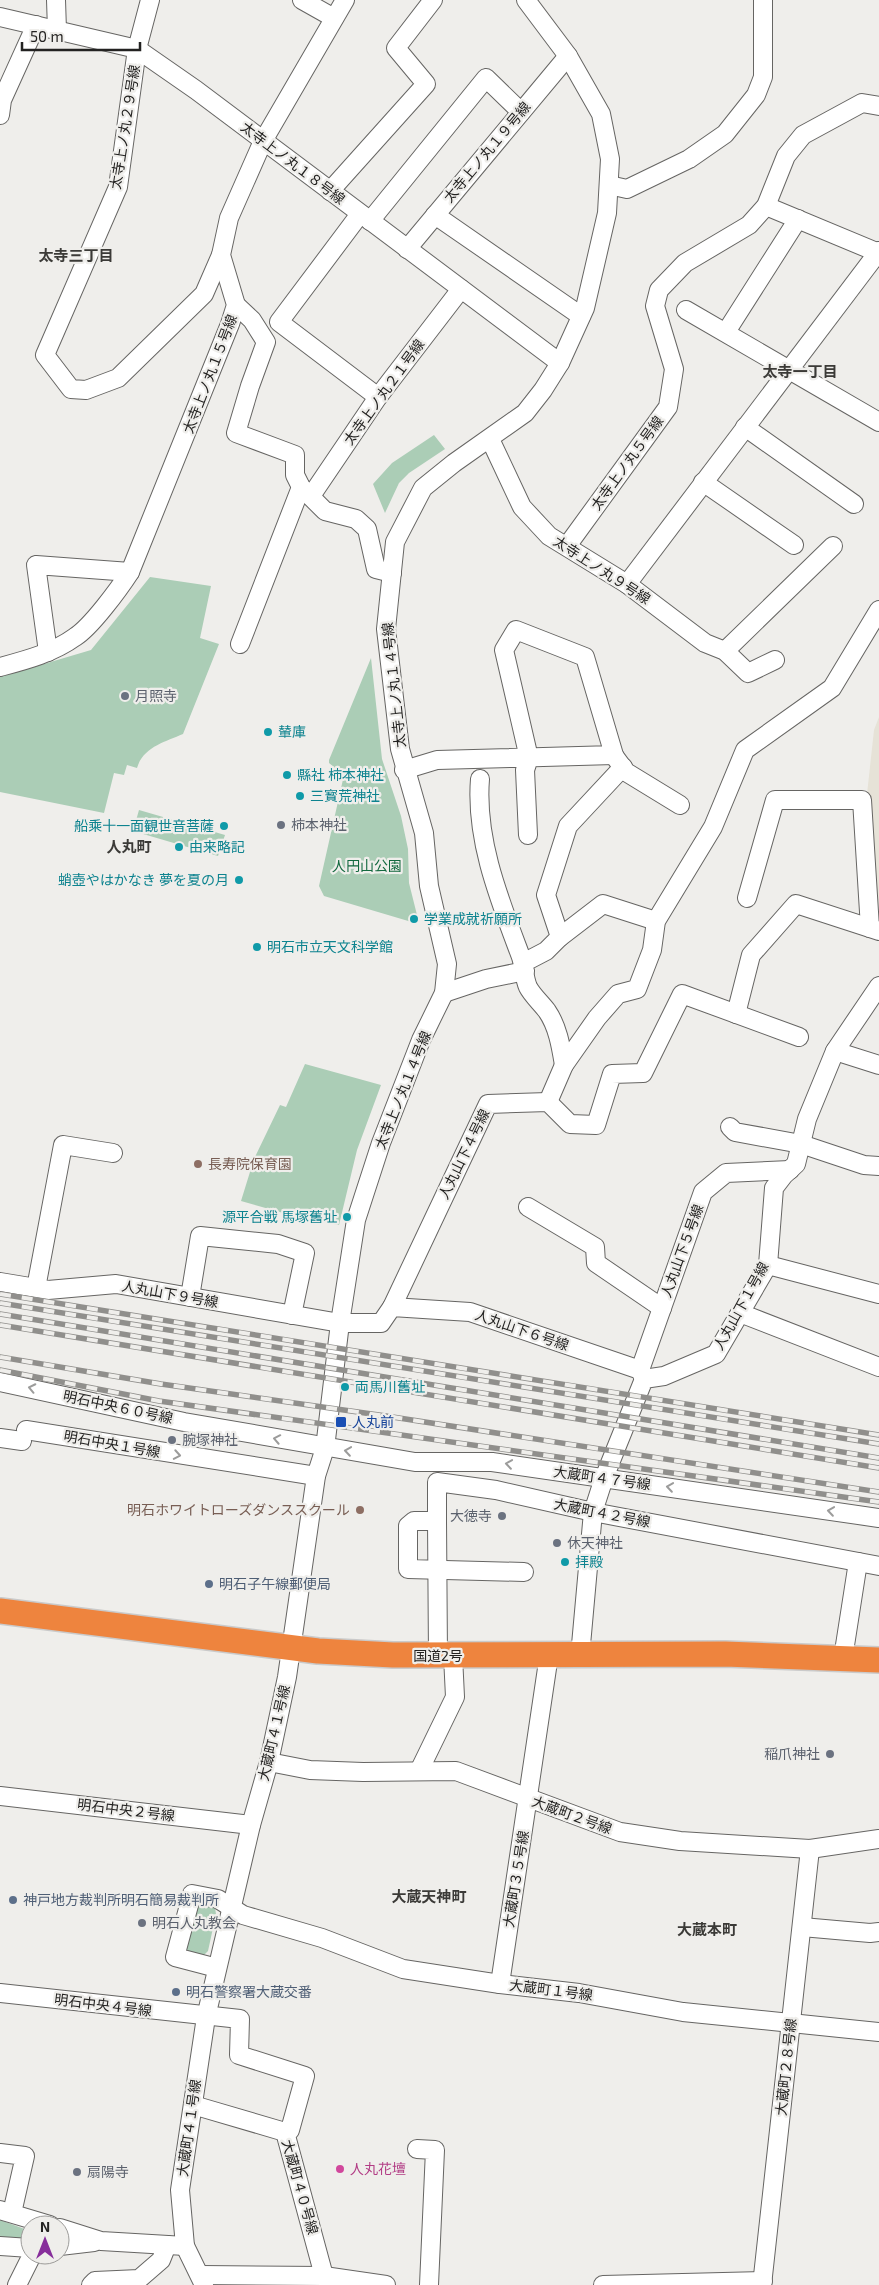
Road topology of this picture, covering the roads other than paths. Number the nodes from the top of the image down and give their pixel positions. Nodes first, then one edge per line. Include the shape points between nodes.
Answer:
1 (56, 0) edge
2 (150, 0) edge
3 (302, 0) edge
4 (344, 0) edge
5 (433, 0) edge
6 (526, 0) edge
7 (763, 0) edge
8 (0, 17) edge
9 (334, 18) junction
10 (36, 25) junction
11 (57, 30) junction
12 (137, 49) junction
13 (568, 56) junction
14 (1, 105) edge
15 (879, 106) edge
16 (521, 112) junction
17 (262, 141) junction
18 (609, 185) junction
19 (330, 191) junction
20 (766, 206) junction
21 (435, 215) junction
22 (365, 218) junction
23 (798, 219) junction
24 (407, 248) junction
25 (879, 252) edge
26 (221, 255) junction
27 (461, 289) junction
28 (236, 305) junction
29 (686, 310) dead end
30 (581, 316) junction
31 (726, 332) junction
32 (560, 363) junction
33 (790, 370) junction
34 (378, 397) junction
35 (879, 422) edge
36 (746, 427) junction
37 (490, 439) junction
38 (703, 482) junction
39 (306, 491) junction
40 (854, 504) dead end
41 (794, 545) dead end
42 (567, 546) junction
43 (833, 546) dead end
44 (130, 572) junction
45 (392, 573) junction
46 (627, 584) junction
47 (879, 610) edge
48 (240, 644) dead end
49 (726, 651) junction
50 (48, 652) junction
51 (774, 660) dead end
52 (0, 667) edge
53 (529, 758) junction
54 (618, 761) junction
55 (404, 770) junction
56 (480, 779) dead end
57 (680, 805) dead end
58 (528, 835) dead end
59 (747, 898) dead end
60 (656, 922) junction
61 (875, 930) edge
62 (560, 936) junction
63 (524, 967) junction
64 (444, 992) junction
65 (877, 994) edge
66 (736, 1014) junction
67 (799, 1037) dead end
68 (835, 1051) junction
69 (564, 1065) junction
70 (879, 1065) edge
71 (548, 1102) junction
72 (730, 1127) dead end
73 (801, 1144) junction
74 (113, 1153) dead end
75 (879, 1166) edge
76 (790, 1170) junction
77 (528, 1207) dead end
78 (768, 1265) junction
79 (0, 1282) edge
80 (36, 1288) junction
81 (879, 1294) edge
82 (190, 1297) junction
83 (392, 1307) junction
84 (662, 1308) junction
85 (740, 1313) junction
86 (292, 1314) junction
87 (340, 1323) junction
88 (879, 1367) edge
89 (642, 1374) junction
90 (0, 1382) edge
91 (0, 1438) edge
92 (325, 1448) junction
93 (316, 1476) junction
94 (604, 1478) junction
95 (593, 1512) junction
96 (879, 1518) edge
97 (437, 1521) junction
98 (858, 1562) junction
99 (879, 1566) edge
100 (437, 1570) junction
101 (524, 1572) dead end
102 (0, 1611) edge
103 (292, 1646) junction
104 (549, 1655) junction
105 (446, 1656) junction
106 (580, 1656) junction
107 (843, 1658) junction
108 (879, 1660) edge
109 (269, 1762) junction
110 (419, 1771) junction
111 (0, 1796) edge
112 (528, 1798) junction
113 (251, 1825) junction
114 (879, 1839) edge
115 (810, 1849) junction
116 (232, 1907) junction
117 (802, 1927) junction
118 (879, 1932) edge
119 (217, 1968) junction
120 (500, 1984) junction
121 (0, 1993) edge
122 (206, 2017) junction
123 (791, 2024) junction
124 (879, 2032) edge
125 (193, 2105) junction
126 (285, 2132) junction
127 (417, 2149) dead end
128 (0, 2153) edge
129 (6, 2211) edge
130 (20, 2215) edge
131 (70, 2231) edge
132 (101, 2241) junction
133 (70, 2245) edge
134 (167, 2245) junction
135 (0, 2246) edge
136 (186, 2246) junction
137 (20, 2247) edge
138 (27, 2265) edge
139 (324, 2276) junction
140 (202, 2280) edge
141 (763, 2283) edge
142 (17, 2285) edge
143 (90, 2285) edge
144 (386, 2285) edge
145 (428, 2285) edge
146 (603, 2285) edge

1 - 11 street
2 - 12 street
3 - 9 street
4 - 9 street, 太寺上ノ丸１５号線
5 - 19 street via 396,48 426,84
6 - 13 street, 太寺上ノ丸１４号線
7 - 18 street via 763,77 756,96 726,134 689,159 627,189
8 - 10 street, 太寺上ノ丸１８号線
9 - 17 street, 太寺上ノ丸１５号線
10 - 11 street, 太寺上ノ丸１８号線
10 - 14 street
11 - 12 street, 太寺上ノ丸１８号線
12 - 17 street, 太寺上ノ丸１８号線
12 - 26 street, 太寺上ノ丸２９号線 via 118,187 45,355 72,389 86,390 118,378 204,294
13 - 16 street, 太寺上ノ丸１９号線
13 - 18 street, 太寺上ノ丸１４号線 via 601,114 610,159
15 - 20 street, 太寺上ノ丸５号線 via 862,103 803,135 786,156
16 - 21 street, 太寺上ノ丸１９号線
16 - 22 street via 486,78
17 - 19 street, 太寺上ノ丸１８号線
17 - 26 street, 太寺上ノ丸１５号線 via 229,218
18 - 30 street, 太寺上ノ丸１４号線 via 607,213
19 - 22 street, 太寺上ノ丸１８号線
20 - 23 street
20 - 42 street, 太寺上ノ丸５号線 via 749,225 686,263 659,290 655,306 674,369 668,407
21 - 24 street, 太寺上ノ丸１９号線
21 - 30 street
22 - 24 street, 太寺上ノ丸１８号線
22 - 34 street via 279,322
23 - 25 street
23 - 31 street
24 - 27 street, 太寺上ノ丸１８号線
25 - 33 street
26 - 28 street, 太寺上ノ丸１５号線
27 - 32 street, 太寺上ノ丸１８号線
27 - 34 street, 太寺上ノ丸２１号線
28 - 39 street via 252,320 266,342 236,433 295,456 295,475
28 - 44 street, 太寺上ノ丸１５号線
29 - 31 street
30 - 32 street, 太寺上ノ丸１４号線
31 - 33 street
32 - 37 street, 太寺上ノ丸１４号線 via 525,413
33 - 35 street
33 - 36 street
34 - 39 street, 太寺上ノ丸２１号線
36 - 38 street
36 - 40 street
37 - 42 street, 太寺上ノ丸９号線 via 522,507 549,536
37 - 45 street, 太寺上ノ丸１４号線 via 422,488 396,542
38 - 41 street
38 - 46 street
39 - 45 street via 325,511 356,519 362,524 367,529 376,569
39 - 48 street, 太寺上ノ丸２１号線
42 - 46 street, 太寺上ノ丸９号線
43 - 49 street
44 - 50 street, 太寺上ノ丸１５号線 via 76,637
44 - 50 street via 36,565
45 - 55 street, 太寺上ノ丸１４号線 via 386,629
46 - 49 street, 太寺上ノ丸９号線 via 705,643
47 - 60 street via 832,688 746,750 713,827
49 - 51 street via 748,673
50 - 52 street, 太寺上ノ丸１５号線
53 - 54 street
53 - 54 street via 504,650 516,630 584,657
53 - 55 street via 436,760
53 - 58 street via 525,770
54 - 57 street via 626,772
54 - 62 street via 568,826 546,895
55 - 64 street, 太寺上ノ丸１４号線 via 424,833 430,886 447,964
56 - 63 street via 479,824
59 - 61 street via 774,800 862,800
60 - 62 street via 603,904
60 - 69 street via 652,950 637,989 618,994
61 - 66 street via 796,904 751,955
62 - 63 street
63 - 64 street
63 - 69 street via 528,987 548,1013 560,1039
64 - 87 street, 太寺上ノ丸１４号線 via 421,1040 381,1143 356,1220
65 - 68 street, 人丸山下１号線
66 - 67 street
66 - 71 street via 682,994 643,1074 612,1074 596,1124 570,1124
68 - 70 street
68 - 73 street, 人丸山下１号線 via 807,1118
69 - 71 street
71 - 83 street, 人丸山下４号線 via 488,1104
72 - 73 street via 734,1132
73 - 75 street via 864,1165
73 - 76 street, 人丸山下１号線 via 796,1164
74 - 80 street via 63,1145
76 - 78 street, 人丸山下１号線 via 774,1188
76 - 84 street, 人丸山下５号線 via 726,1173 703,1192
77 - 84 street via 595,1247 596,1263
78 - 81 street
78 - 85 street, 人丸山下１号線
79 - 80 street, 人丸山下９号線
80 - 82 street, 人丸山下９号線 via 48,1290 116,1284
82 - 86 street, 人丸山下９号線
82 - 86 street via 200,1236 278,1244 305,1253
83 - 87 street via 381,1323
83 - 89 street, 人丸山下６号線 via 470,1312
84 - 89 street, 人丸山下５号線
85 - 88 street
85 - 89 street, 人丸山下１号線 via 716,1354 664,1376
86 - 87 street, 人丸山下９号線
87 - 92 street, 太寺上ノ丸１４号線
89 - 94 street
92 -> 90 street, 明石中央６０号線 via 184,1422
91 -> 93 street, 明石中央１号線 via 24,1435
92 - 93 street, 太寺上ノ丸１４号線
94 -> 92 street, 大蔵町４７号線 via 492,1462 415,1462
93 - 103 street, 大蔵町４１号線
94 - 95 street
96 -> 94 street, 大蔵町４７号線
95 - 97 street, 大蔵町４２号線 via 496,1490 436,1482
95 - 98 street, 大蔵町４２号線
95 - 106 street
97 - 100 street
97 - 100 street via 414,1521 408,1526 408,1569
98 - 99 street, 大蔵町４２号線
98 - 107 street
100 - 101 street
100 - 105 street
102 - 103 highway, 国道2号 via 204,1638
103 - 105 highway, 国道2号 via 318,1651
103 - 109 street, 大蔵町４１号線
104 - 105 highway, 国道2号
104 - 106 highway, 国道2号
104 - 112 street, 大蔵町３５号線
105 - 110 street via 455,1698
106 - 107 highway, 国道2号 via 726,1654
107 - 108 highway, 国道2号
109 - 110 street, 大蔵町２号線 via 310,1770
109 - 113 street, 大蔵町４１号線
110 - 112 street, 大蔵町２号線 via 456,1771
111 - 113 street, 明石中央２号線
112 - 115 street, 大蔵町２号線 via 620,1832 680,1841
112 - 120 street, 大蔵町３５号線
113 - 116 street, 大蔵町４１号線
114 - 115 street, 大蔵町２号線
115 - 117 street, 大蔵町２８号線
116 - 119 street, 大蔵町４１号線
116 - 119 street via 218,1899 192,1894 175,1957
116 - 120 street, 大蔵町１号線 via 243,1915 322,1938 403,1969
117 - 118 street
117 - 123 street, 大蔵町２８号線
119 - 122 street, 大蔵町４１号線
120 - 123 street, 大蔵町１号線 via 579,1993 683,2012
121 - 122 street, 明石中央４号線
122 - 125 street, 大蔵町４１号線
122 - 126 street, 明石中央４号線 via 240,2019 239,2055 305,2076 290,2130
123 - 124 street, 大蔵町１号線
123 - 141 street, 大蔵町２８号線
125 - 126 street, 大蔵町４０号線
125 - 136 street, 大蔵町４１号線 via 180,2190
126 - 139 street, 大蔵町４０号線
127 - 145 street via 436,2150
128 - 129 street via 24,2156
129 - 130 street
131 - 132 street
132 - 133 street
132 - 134 street
134 - 136 street
134 - 143 street via 161,2260 139,2279 95,2281
135 - 137 street
136 - 140 street, 大蔵町４１号線
138 - 142 street
139 - 140 street
139 - 144 street
141 - 146 street

